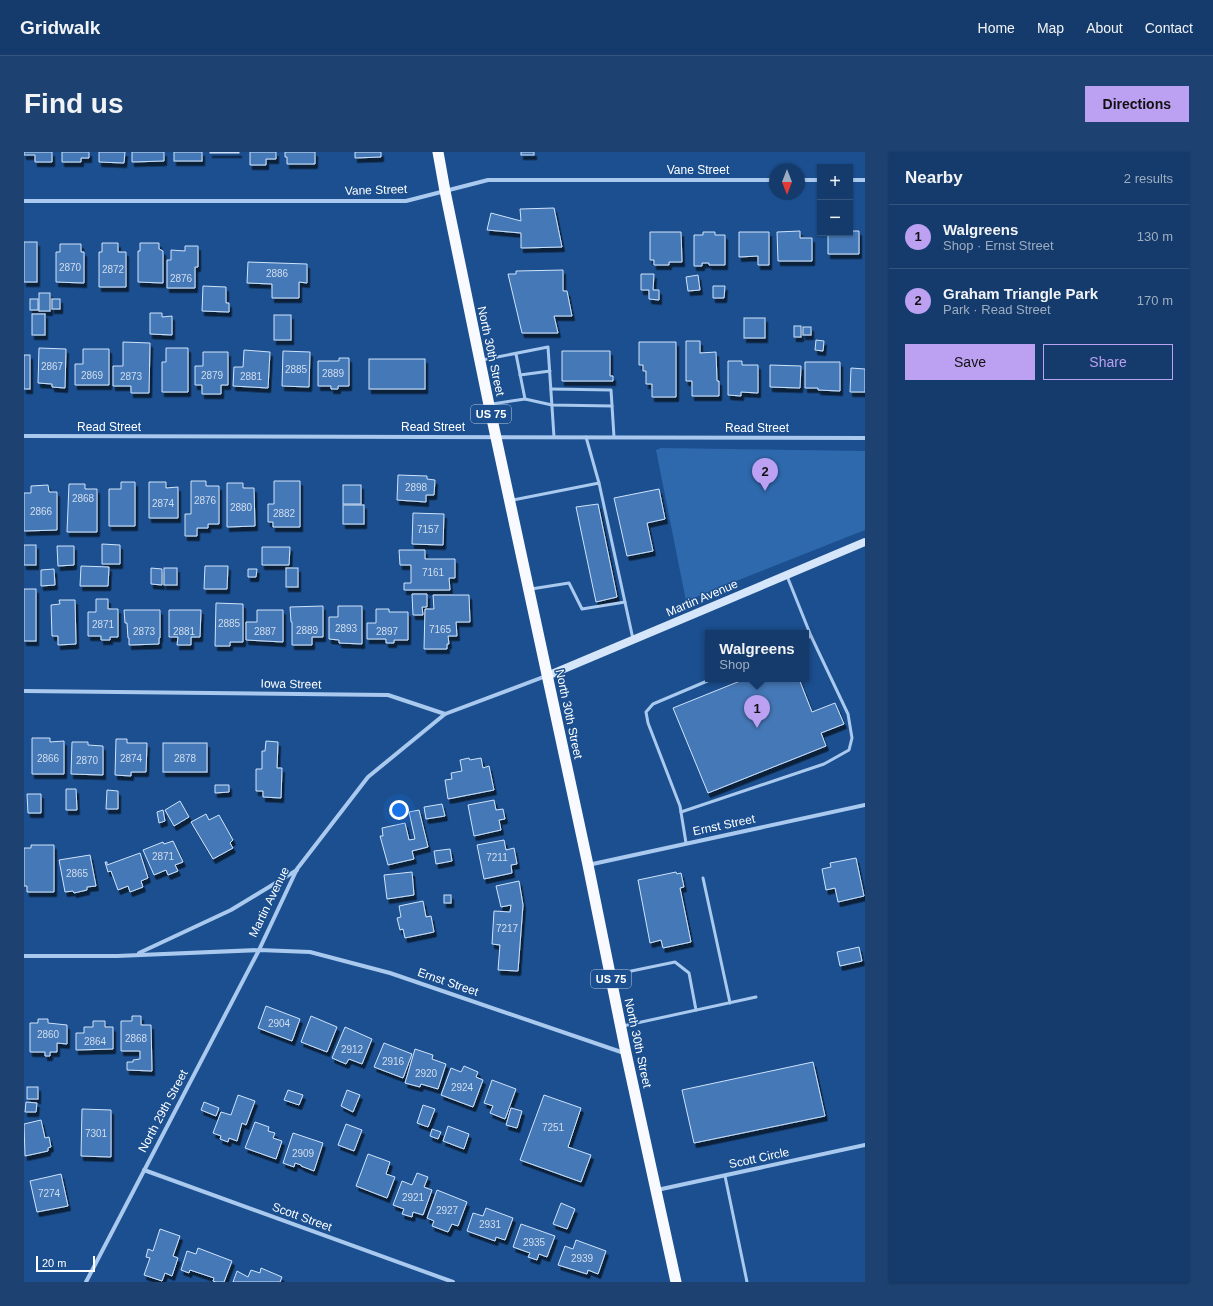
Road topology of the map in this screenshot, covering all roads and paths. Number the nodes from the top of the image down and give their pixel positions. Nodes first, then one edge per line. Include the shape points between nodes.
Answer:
1 (438, 152) edge
2 (769, 180) edge
3 (805, 180) edge
4 (817, 180) edge
5 (853, 180) edge
6 (865, 180) edge
7 (445, 191) junction
8 (24, 201) edge
9 (516, 354) junction
10 (480, 360) junction
11 (550, 371) junction
12 (520, 375) junction
13 (551, 389) junction
14 (525, 399) junction
15 (489, 404) junction
16 (552, 404) junction
17 (612, 406) junction
18 (24, 436) edge
19 (496, 437) junction
20 (554, 437) junction
21 (586, 437) junction
22 (614, 437) junction
23 (865, 438) edge
24 (599, 482) junction
25 (510, 501) junction
26 (865, 542) edge
27 (787, 575) junction
28 (529, 589) junction
29 (625, 602) junction
30 (809, 630) edge
31 (809, 631) edge
32 (811, 636) joint
33 (633, 639) junction
34 (547, 676) junction
35 (705, 682) edge
36 (24, 691) edge
37 (445, 714) junction
38 (865, 805) edge
39 (681, 812) junction
40 (686, 844) junction
41 (588, 865) junction
42 (297, 870) junction
43 (703, 878) dead end
44 (259, 950) junction
45 (137, 954) junction
46 (24, 956) edge
47 (610, 976) junction
48 (756, 997) dead end
49 (730, 1003) junction
50 (696, 1010) junction
51 (621, 1027) junction
52 (626, 1053) junction
53 (865, 1145) edge
54 (144, 1170) junction
55 (724, 1176) junction
56 (657, 1190) junction
57 (86, 1282) edge
58 (453, 1282) edge
59 (676, 1282) edge
60 (747, 1282) edge

1 - 7 highway, North 30th Street / US 75
2 - 7 street, Vane Street via 488,180
3 - 4 street
5 - 6 street
7 - 8 street, Vane Street via 406,201
7 - 10 highway, North 30th Street / US 75
9 - 10 lane
9 - 11 lane via 548,347
9 - 12 lane
10 - 15 highway, North 30th Street / US 75
11 - 12 lane
11 - 13 lane
12 - 14 lane
13 - 16 lane
13 - 17 lane via 611,390
14 - 15 lane
14 - 16 lane
15 - 19 highway, North 30th Street / US 75
16 - 17 lane
16 - 20 lane
17 - 22 lane
18 - 19 street, Read Street
19 - 20 street, Read Street
19 - 25 highway, North 30th Street / US 75
20 - 21 street, Read Street
21 - 22 street, Read Street
21 - 24 lane
22 - 23 street, Read Street
24 - 25 lane
24 - 29 lane
25 - 28 highway, North 30th Street / US 75
26 - 27 main road, Martin Avenue
27 - 30 lane
27 - 33 main road, Martin Avenue
28 - 29 lane via 568,583 582,609
28 - 34 highway, North 30th Street / US 75
29 - 33 lane
31 - 32 lane
32 - 39 lane via 848,714 852,738 849,750 824,764
33 - 34 main road, Martin Avenue
34 - 37 street
34 - 41 highway, North 30th Street / US 75
35 - 39 lane via 653,704 646,712
36 - 37 street, Iowa Street via 388,695
37 - 42 street, Martin Avenue via 368,776
38 - 40 street, Ernst Street
39 - 40 lane
40 - 41 street, Ernst Street
41 - 47 highway, North 30th Street / US 75
42 - 44 street, Martin Avenue
42 - 45 street via 232,910
43 - 49 lane
44 - 45 street, Martin Avenue
44 - 52 street, Ernst Street via 310,952 390,973
44 - 54 street, North 29th Street
45 - 46 street, Martin Avenue
47 - 50 lane via 675,962 689,973
47 - 51 highway, North 30th Street / US 75
48 - 49 lane
49 - 50 lane
50 - 51 lane
51 - 52 highway, North 30th Street / US 75
52 - 56 highway, North 30th Street / US 75
53 - 55 street, Scott Circle
54 - 57 street, North 29th Street
54 - 58 street, Scott Street
55 - 56 street, Scott Circle
55 - 60 lane
56 - 59 highway, North 30th Street / US 75

